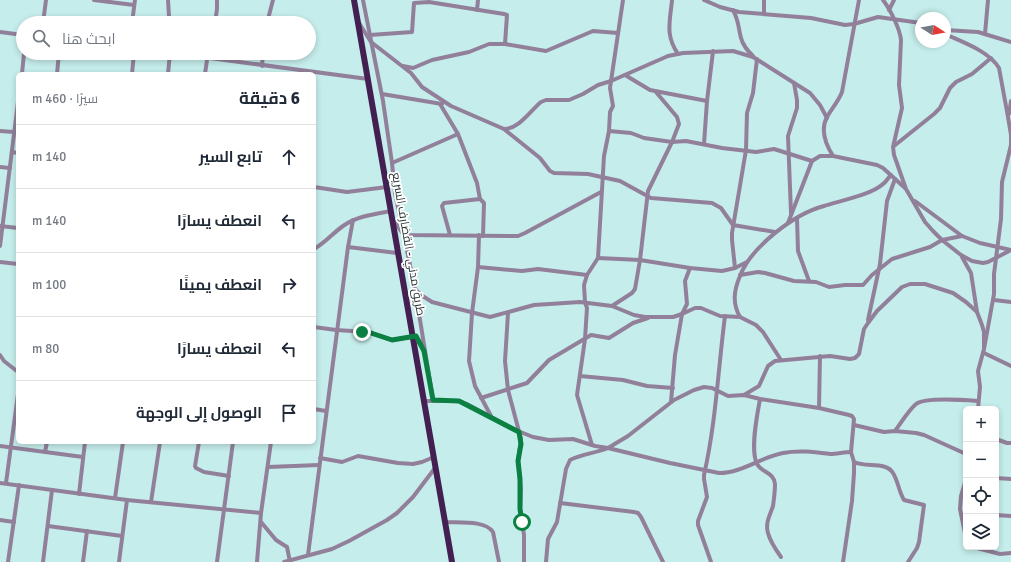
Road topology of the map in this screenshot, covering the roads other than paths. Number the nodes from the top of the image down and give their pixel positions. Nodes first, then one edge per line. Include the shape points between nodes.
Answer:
1 (46, 0) edge
2 (94, 0) edge
3 (135, 0) edge
4 (168, 0) edge
5 (217, 0) edge
6 (273, 0) edge
7 (354, 0) edge
8 (362, 0) edge
9 (478, 0) edge
10 (623, 0) edge
11 (672, 0) edge
12 (704, 0) edge
13 (764, 0) edge
14 (859, 0) edge
15 (883, 0) edge
16 (894, 0) edge
17 (988, 0) edge
18 (134, 5) junction
19 (477, 10) junction
20 (734, 10) junction
21 (889, 10) junction
22 (764, 13) junction
23 (44, 16) edge
24 (133, 16) edge
25 (169, 16) edge
26 (216, 16) edge
27 (269, 16) edge
28 (894, 20) junction
29 (358, 21) junction
30 (915, 22) edge
31 (854, 24) junction
32 (951, 30) edge
33 (0, 32) edge
34 (618, 33) junction
35 (16, 34) edge
36 (985, 34) junction
37 (370, 36) junction
38 (951, 37) edge
39 (371, 42) junction
40 (1011, 42) edge
41 (505, 44) junction
42 (713, 52) junction
43 (678, 54) junction
44 (755, 58) junction
45 (991, 58) junction
46 (23, 60) edge
47 (58, 60) edge
48 (133, 60) edge
49 (170, 60) edge
50 (207, 60) edge
51 (233, 60) edge
52 (262, 60) edge
53 (262, 66) junction
54 (401, 66) junction
55 (279, 68) junction
56 (22, 72) edge
57 (57, 72) edge
58 (132, 72) edge
59 (168, 72) edge
60 (205, 72) edge
61 (279, 72) edge
62 (302, 72) edge
63 (316, 74) edge
64 (625, 75) junction
65 (368, 79) junction
66 (611, 81) junction
67 (794, 83) junction
68 (656, 92) junction
69 (382, 94) junction
70 (707, 101) junction
71 (1011, 101) edge
72 (440, 104) junction
73 (451, 106) junction
74 (16, 117) edge
75 (1008, 117) junction
76 (827, 118) junction
77 (504, 129) junction
78 (0, 131) edge
79 (609, 131) junction
80 (14, 132) junction
81 (458, 134) junction
82 (672, 142) junction
83 (704, 144) junction
84 (893, 147) junction
85 (746, 150) junction
86 (12, 152) junction
87 (16, 153) edge
88 (788, 153) junction
89 (1010, 154) edge
90 (833, 156) junction
91 (812, 161) junction
92 (392, 163) junction
93 (0, 167) edge
94 (10, 168) junction
95 (891, 175) junction
96 (602, 176) junction
97 (895, 178) junction
98 (316, 187) edge
99 (387, 187) junction
100 (906, 189) junction
101 (601, 192) junction
102 (647, 196) junction
103 (480, 199) junction
104 (913, 200) junction
105 (391, 211) junction
106 (791, 216) junction
107 (392, 218) junction
108 (797, 218) junction
109 (353, 220) junction
110 (788, 223) junction
111 (733, 224) junction
112 (1, 226) edge
113 (16, 228) edge
114 (776, 232) junction
115 (404, 235) junction
116 (450, 235) junction
117 (481, 236) junction
118 (962, 236) junction
119 (942, 240) junction
120 (0, 246) edge
121 (316, 247) edge
122 (348, 247) junction
123 (998, 247) junction
124 (1011, 250) edge
125 (397, 253) junction
126 (961, 255) junction
127 (598, 258) junction
128 (996, 259) junction
129 (640, 260) junction
130 (747, 261) junction
131 (0, 262) edge
132 (16, 264) edge
133 (478, 267) junction
134 (690, 268) junction
135 (735, 268) junction
136 (879, 270) junction
137 (740, 274) junction
138 (587, 275) junction
139 (809, 281) junction
140 (415, 289) junction
141 (994, 300) junction
142 (585, 302) junction
143 (1011, 302) edge
144 (612, 306) junction
145 (977, 312) junction
146 (472, 313) junction
147 (508, 313) junction
148 (682, 314) junction
149 (725, 316) junction
150 (650, 317) junction
151 (740, 317) junction
152 (868, 323) junction
153 (316, 327) edge
154 (336, 330) junction
155 (413, 336) junction
156 (585, 339) junction
157 (424, 351) junction
158 (984, 351) junction
159 (0, 355) edge
160 (820, 356) junction
161 (781, 360) junction
162 (1011, 366) edge
163 (16, 370) edge
164 (580, 376) junction
165 (673, 388) junction
166 (508, 390) junction
167 (716, 390) junction
168 (744, 395) junction
169 (481, 398) junction
170 (760, 399) junction
171 (433, 400) junction
172 (424, 401) junction
173 (978, 401) junction
174 (672, 402) junction
175 (978, 406) edge
176 (819, 408) junction
177 (16, 409) edge
178 (316, 410) edge
179 (326, 411) junction
180 (491, 417) junction
181 (854, 425) junction
182 (895, 431) junction
183 (519, 432) junction
184 (999, 440) edge
185 (1011, 443) edge
186 (47, 444) edge
187 (86, 444) edge
188 (122, 444) edge
189 (160, 444) edge
190 (198, 444) edge
191 (233, 444) edge
192 (271, 444) edge
193 (592, 445) junction
194 (0, 446) edge
195 (11, 448) junction
196 (608, 448) junction
197 (45, 452) junction
198 (851, 452) junction
199 (963, 453) edge
200 (83, 457) junction
201 (434, 457) junction
202 (320, 458) junction
203 (756, 462) junction
204 (854, 462) junction
205 (319, 465) junction
206 (268, 467) junction
207 (436, 468) junction
208 (705, 470) junction
209 (1011, 474) edge
210 (229, 476) junction
211 (999, 478) edge
212 (1009, 479) edge
213 (0, 483) edge
214 (6, 483) junction
215 (19, 485) junction
216 (52, 490) junction
217 (963, 490) edge
218 (79, 494) junction
219 (115, 498) junction
220 (127, 500) junction
221 (152, 502) junction
222 (560, 503) junction
223 (225, 509) junction
224 (261, 513) junction
225 (999, 515) edge
226 (1011, 516) edge
227 (963, 518) edge
228 (0, 520) edge
229 (14, 522) junction
230 (261, 522) junction
231 (446, 522) junction
232 (48, 526) junction
233 (87, 531) junction
234 (122, 536) junction
235 (984, 550) edge
236 (1011, 554) edge
237 (308, 555) junction
238 (781, 557) dead end
239 (290, 561) edge
240 (8, 562) edge
241 (11, 562) edge
242 (43, 562) edge
243 (83, 562) edge
244 (119, 562) edge
245 (217, 562) edge
246 (257, 562) edge
247 (284, 562) edge
248 (452, 562) edge
249 (499, 562) edge
250 (524, 562) edge
251 (546, 562) edge
252 (663, 562) edge
253 (711, 562) edge
254 (844, 562) edge
255 (908, 562) edge

1 - 23 street
2 - 18 street
3 - 18 street
4 - 25 street
5 - 26 street
6 - 27 street
7 - 29 highway, طريق مدني - القضارف السريع
8 - 37 street
9 - 19 street
10 - 34 street
11 - 43 street via 670,37
12 - 20 street
13 - 22 street
14 - 31 street
15 - 21 street
16 - 21 street
17 - 36 street
18 - 24 street
19 - 37 street via 417,2 413,6 412,32
19 - 41 street via 507,15
20 - 22 street
20 - 44 street via 742,42
21 - 28 street
22 - 31 street via 845,25
28 - 30 street
28 - 31 street via 878,17
28 - 84 street via 901,40 899,85 902,108
29 - 39 street
29 - 65 highway, طريق مدني - القضارف السريع
31 - 76 street via 842,92
32 - 36 street
33 - 35 street
34 - 41 street via 593,31 546,51
34 - 66 street
36 - 40 street
37 - 39 street
38 - 45 street
39 - 54 street
39 - 69 street
41 - 54 street via 489,44 413,68
42 - 43 street
42 - 44 street via 733,51
42 - 70 street
43 - 64 street
44 - 67 street
44 - 85 street via 753,93 747,113
45 - 75 street via 999,68
45 - 84 street via 976,71 956,82 940,108
46 - 56 street
47 - 57 street
48 - 58 street
49 - 59 street
50 - 60 street
51 - 53 street
52 - 53 street
53 - 55 street
54 - 73 street via 422,87
55 - 61 street
55 - 62 street
63 - 65 street
64 - 66 street
64 - 68 street
65 - 99 highway, طريق مدني - القضارف السريع
66 - 77 street via 569,100 541,102 516,126
66 - 79 street via 613,106 609,118
67 - 76 street via 816,99
67 - 88 street via 797,108 788,136
68 - 70 street
68 - 82 street via 679,120
69 - 72 street
69 - 92 street
70 - 83 street
71 - 75 street
72 - 73 street
72 - 81 street
73 - 77 street
74 - 80 street
75 - 89 street via 1011,135
76 - 90 street via 824,139
77 - 96 street via 540,158 554,173
78 - 80 street
79 - 82 street
79 - 96 street
80 - 86 street
81 - 92 street
81 - 103 street via 477,183
82 - 83 street
82 - 102 street
83 - 85 street
84 - 100 street
85 - 88 street via 760,152 774,149
85 - 111 street
86 - 87 street
86 - 94 street
88 - 91 street
88 - 106 street
89 - 123 street via 1002,182
90 - 91 street via 820,156
90 - 95 street via 877,165
91 - 106 street
92 - 115 street
93 - 94 street
94 - 112 street
95 - 97 street
95 - 108 street via 879,188 843,202 814,209
96 - 101 street
96 - 102 street via 626,183
97 - 100 street
97 - 136 street via 886,207
98 - 99 street via 347,192
99 - 105 highway, طريق مدني - القضارف السريع
100 - 104 street
101 - 117 street via 525,234
101 - 127 street
102 - 111 street via 712,203 721,208
102 - 129 street
103 - 116 street via 444,203 442,206
103 - 117 street via 485,208
104 - 118 street
104 - 119 street via 925,222
105 - 107 highway, طريق مدني - القضارف السريع
105 - 109 street
106 - 110 street
107 - 115 street
107 - 125 highway, طريق مدني - القضارف السريع
108 - 110 street
108 - 139 street via 798,251
109 - 121 street
109 - 122 street
110 - 114 street
111 - 114 street
111 - 135 street
112 - 113 street
112 - 120 street
114 - 130 street
115 - 116 street
115 - 140 street
116 - 117 street
117 - 133 street
118 - 119 street
118 - 123 street
119 - 126 street
119 - 136 street via 930,247 892,260
122 - 125 street
122 - 154 street
123 - 124 street
123 - 128 street
124 - 128 street
125 - 155 highway, طريق مدني - القضارف السريع
126 - 128 street via 978,262
126 - 145 street via 971,272
127 - 129 street
127 - 138 street
128 - 141 street
129 - 134 street
129 - 144 street via 635,289
130 - 135 street
130 - 137 street
131 - 132 street
133 - 138 street via 522,271 538,269
133 - 146 street
134 - 135 street via 722,271
134 - 148 street via 685,281 687,304
136 - 139 street via 863,285 829,287
136 - 152 street
137 - 139 street via 758,272 794,281
137 - 151 street via 734,297
138 - 142 street via 584,285
140 - 146 street via 432,302
140 - 157 street
141 - 143 street
141 - 158 street
142 - 144 street
142 - 147 street via 534,305
142 - 156 street
144 - 150 street via 634,315
145 - 152 street via 953,293 933,286 916,284 902,287 876,311
145 - 158 street via 982,325
146 - 147 street via 490,317
146 - 169 street via 469,361 475,386
147 - 166 street via 505,361
148 - 149 street via 701,308
148 - 150 street
148 - 165 street
149 - 151 street
149 - 167 street
150 - 156 street via 633,323 609,338 593,335
151 - 161 street via 760,328
152 - 160 street via 864,329 859,354 855,358
153 - 154 street
154 - 155 street via 368,332 392,340
154 - 179 street
155 - 157 street via 417,337
155 - 172 highway, طريق مدني - القضارف السريع
156 - 164 street
156 - 166 street via 549,360 527,383
157 - 171 street
158 - 162 street
158 - 173 street via 978,371
159 - 163 street
160 - 161 street
160 - 176 street
161 - 168 street via 768,366 759,386
164 - 165 street
164 - 193 street via 578,399
165 - 174 street
166 - 169 street
166 - 183 street
167 - 168 street via 728,396
167 - 174 street via 704,387
167 - 208 street via 713,432
168 - 170 street
169 - 180 street
170 - 176 street
170 - 203 street via 755,439
171 - 172 street
171 - 180 street via 459,401
172 - 201 highway, طريق مدني - القضارف السريع
173 - 175 street
173 - 182 street via 920,402
174 - 196 street
176 - 181 street via 849,414
177 - 195 street
178 - 179 street
179 - 202 street
180 - 183 street
181 - 182 street via 884,432
181 - 198 street
182 - 199 street via 924,435
183 - 193 street via 541,439 573,440
183 - 250 street via 521,444 518,461
184 - 185 street
186 - 197 street
187 - 200 street
188 - 219 street
189 - 221 street
190 - 210 street via 195,466 197,470
191 - 210 street
192 - 206 street
193 - 196 street
194 - 195 street
195 - 197 street
195 - 214 street
196 - 208 street
196 - 222 street via 570,460
197 - 200 street
198 - 203 street via 831,454 794,451 776,454
198 - 204 street
200 - 218 street
201 - 202 street via 413,464 358,456 342,462
201 - 207 highway, طريق مدني - القضارف السريع
202 - 205 street
203 - 208 street via 726,473
203 - 238 street via 773,478 774,495 767,525 768,534
204 - 254 street
204 - 255 street via 889,468 904,500 924,505 919,542
205 - 206 street
205 - 237 street
206 - 224 street
207 - 231 highway, طريق مدني - القضارف السريع
207 - 237 street via 413,497 392,517 349,542
208 - 253 street via 707,497 698,525
209 - 212 street
210 - 223 street
211 - 212 street
213 - 214 street
214 - 215 street
215 - 216 street
215 - 229 street
216 - 218 street
216 - 232 street
217 - 227 street via 960,501
218 - 219 street
219 - 220 street
220 - 221 street
220 - 234 street
221 - 223 street
222 - 251 street via 557,522 548,539
222 - 252 street via 638,513
223 - 224 street
223 - 245 street
224 - 230 street
225 - 226 street
228 - 229 street
229 - 240 street
230 - 239 street via 276,540 286,547
230 - 246 street
231 - 248 highway, طريق مدني - القضارف السريع
231 - 249 street via 481,524 490,528
232 - 233 street
232 - 242 street
233 - 234 street
233 - 243 street
234 - 244 street
235 - 236 street
237 - 239 street
239 - 247 street
240 - 241 street

